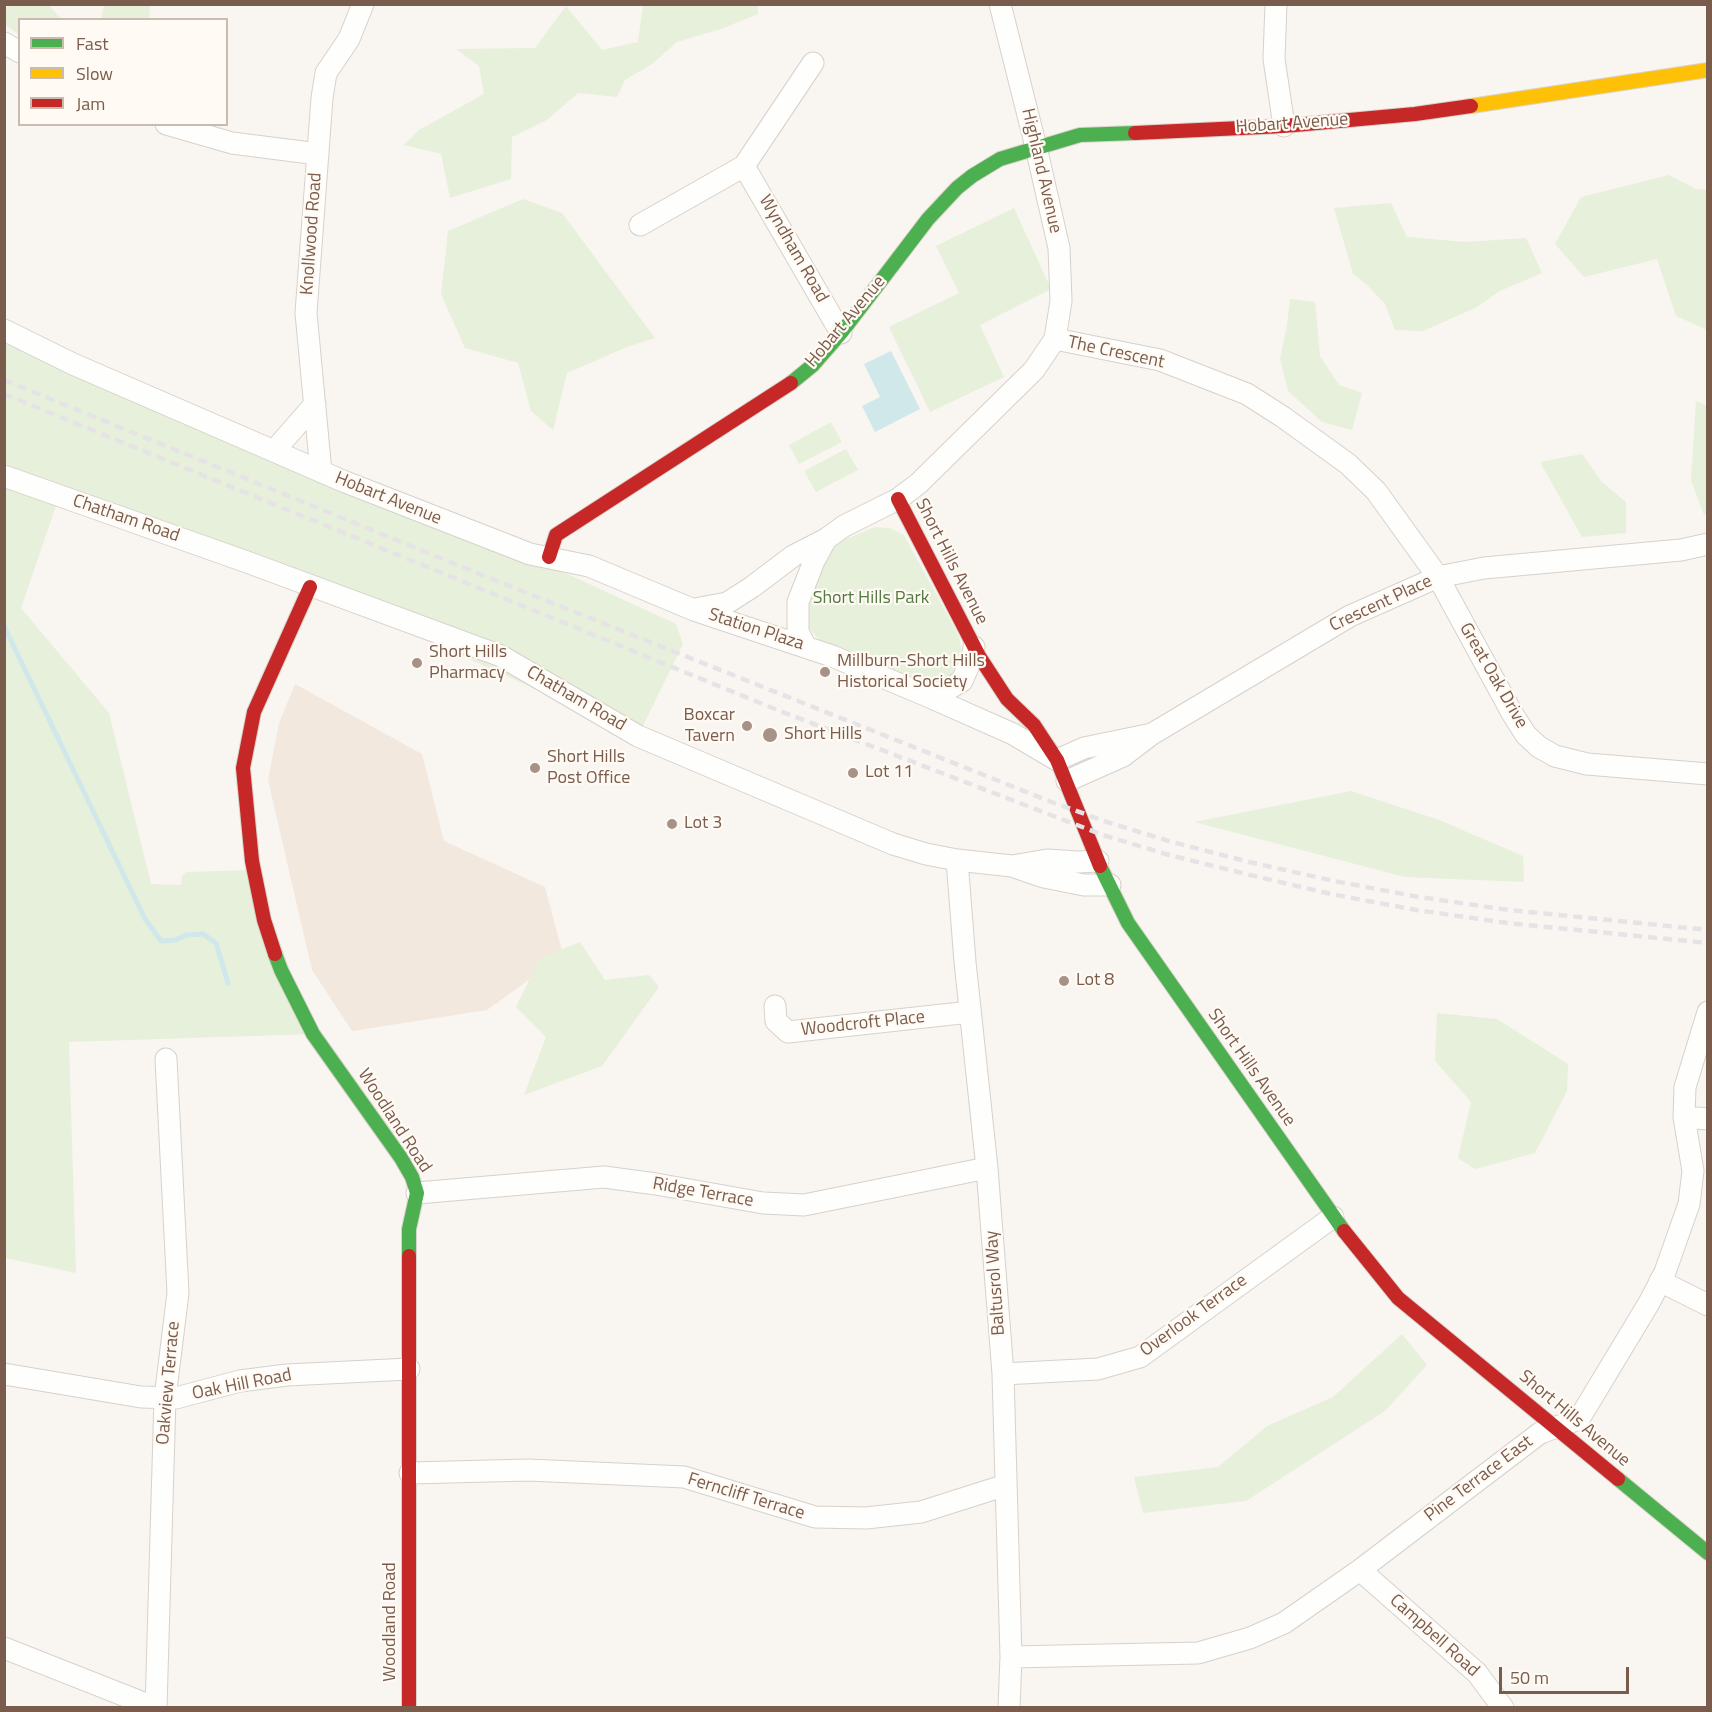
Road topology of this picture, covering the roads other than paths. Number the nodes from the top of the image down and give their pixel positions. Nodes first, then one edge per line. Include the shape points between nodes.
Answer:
1 (363, 4) edge
2 (1000, 4) edge
3 (1276, 4) edge
4 (4, 43) edge
5 (18, 51) edge
6 (813, 63) dead end
7 (1707, 70) edge
8 (173, 126) edge
9 (1284, 126) junction
10 (1036, 147) junction
11 (318, 154) junction
12 (744, 166) junction
13 (640, 225) dead end
14 (4, 330) edge
15 (842, 333) junction
16 (1055, 339) junction
17 (315, 404) junction
18 (274, 451) junction
19 (321, 472) junction
20 (4, 476) edge
21 (898, 499) junction
22 (826, 539) junction
23 (1707, 544) edge
24 (549, 557) junction
25 (1437, 577) junction
26 (310, 586) junction
27 (694, 610) junction
28 (806, 647) junction
29 (974, 647) junction
30 (925, 694) junction
31 (1152, 734) junction
32 (1056, 760) junction
33 (1707, 774) edge
34 (1067, 781) junction
35 (957, 860) junction
36 (1098, 861) junction
37 (1012, 866) junction
38 (1110, 885) junction
39 (775, 1006) dead end
40 (970, 1012) junction
41 (1707, 1012) edge
42 (166, 1059) dead end
43 (1684, 1117) junction
44 (1707, 1119) edge
45 (987, 1168) junction
46 (417, 1193) junction
47 (1333, 1217) junction
48 (1660, 1281) junction
49 (1707, 1305) edge
50 (409, 1369) junction
51 (4, 1374) edge
52 (1002, 1374) junction
53 (165, 1398) junction
54 (1557, 1428) junction
55 (410, 1473) junction
56 (1006, 1485) junction
57 (1707, 1553) edge
58 (1360, 1570) junction
59 (4, 1648) edge
60 (1011, 1657) junction
61 (156, 1707) edge
62 (409, 1707) edge
63 (1009, 1707) edge
64 (1503, 1707) edge

1 - 11 street, Knollwood Road via 349,39 326,74
2 - 10 street, Highland Avenue
3 - 9 street via 1274,59
4 - 5 street
6 - 12 street
7 - 9 street, Hobart Avenue via 1415,114
8 - 11 street via 232,143
9 - 10 street, Hobart Avenue via 1080,135
10 - 15 street, Hobart Avenue via 1000,159 957,188 928,219
10 - 16 street, Highland Avenue via 1059,248 1061,301
11 - 17 street, Knollwood Road via 306,313
12 - 13 street
12 - 15 street, Wyndham Road
14 - 18 street, Hobart Avenue
15 - 24 street, Hobart Avenue via 789,385 556,535
16 - 21 street, The Crescent via 1034,370
16 - 25 street, The Crescent via 1160,360 1246,394 1274,411 1347,464 1376,491
17 - 18 street
17 - 19 street, Knollwood Road
18 - 19 street, Hobart Avenue
19 - 24 street, Hobart Avenue via 530,554
20 - 26 street, Chatham Road
21 - 22 street, The Crescent
21 - 29 street, Short Hills Avenue
22 - 27 street, The Crescent via 793,556 727,603
22 - 28 street, The Crescent via 798,602 798,632
23 - 25 street, Crescent Place via 1681,550 1484,568
24 - 27 street, Station Plaza via 589,566
25 - 31 street, Crescent Place via 1350,616
25 - 33 street, Great Oak Drive via 1512,713 1539,747 1555,756 1587,764
26 - 35 street, Chatham Road via 501,656 638,736 707,766 893,844
26 - 46 street, Woodland Road via 254,712 243,768 252,861 264,920 281,970 313,1035 401,1158
27 - 28 street, Station Plaza
28 - 30 street, Station Plaza
29 - 30 street via 962,681 945,692
29 - 32 street, Short Hills Avenue via 1007,699 1034,725
30 - 32 street, Station Plaza via 1013,734
31 - 32 street, Crescent Place via 1084,748
31 - 34 street, Crescent Place via 1123,756
32 - 34 street, Short Hills Avenue
34 - 36 street, Short Hills Avenue
35 - 37 street, Chatham Road
35 - 40 street, Baltusrol Way
36 - 37 street, Chatham Road via 1047,860
36 - 38 street, Short Hills Avenue
37 - 38 street, Chatham Road via 1044,878
38 - 47 street, Short Hills Avenue via 1128,923
39 - 40 street, Woodcroft Place via 776,1021 788,1032
40 - 45 street, Baltusrol Way
41 - 43 street, Pine Terrace East via 1685,1087
42 - 53 street, Oakview Terrace via 178,1293
43 - 44 street
43 - 48 street, Pine Terrace East via 1693,1171 1689,1204
45 - 46 street, Ridge Terrace via 804,1205 763,1203 604,1177
45 - 52 street, Baltusrol Way
46 - 50 street, Woodland Road via 409,1229
47 - 52 street, Overlook Terrace via 1140,1357 1098,1369
47 - 54 street, Short Hills Avenue via 1398,1298
48 - 49 street
48 - 54 street, Pine Terrace East via 1579,1419
50 - 53 street, Oak Hill Road via 287,1375
50 - 55 street, Woodland Road
51 - 53 street, Oak Hill Road
52 - 56 street, Baltusrol Way
53 - 61 street, Oakview Terrace
54 - 57 street, Short Hills Avenue
54 - 58 street, Pine Terrace East via 1540,1433
55 - 56 street, Ferncliff Terrace via 529,1470 684,1477 814,1517 866,1518 921,1512
55 - 62 street, Woodland Road
56 - 60 street, Baltusrol Way
58 - 60 street, Pine Terrace East via 1284,1623 1198,1653
58 - 64 street, Campbell Road via 1478,1673
59 - 61 street
60 - 63 street, Baltusrol Way

